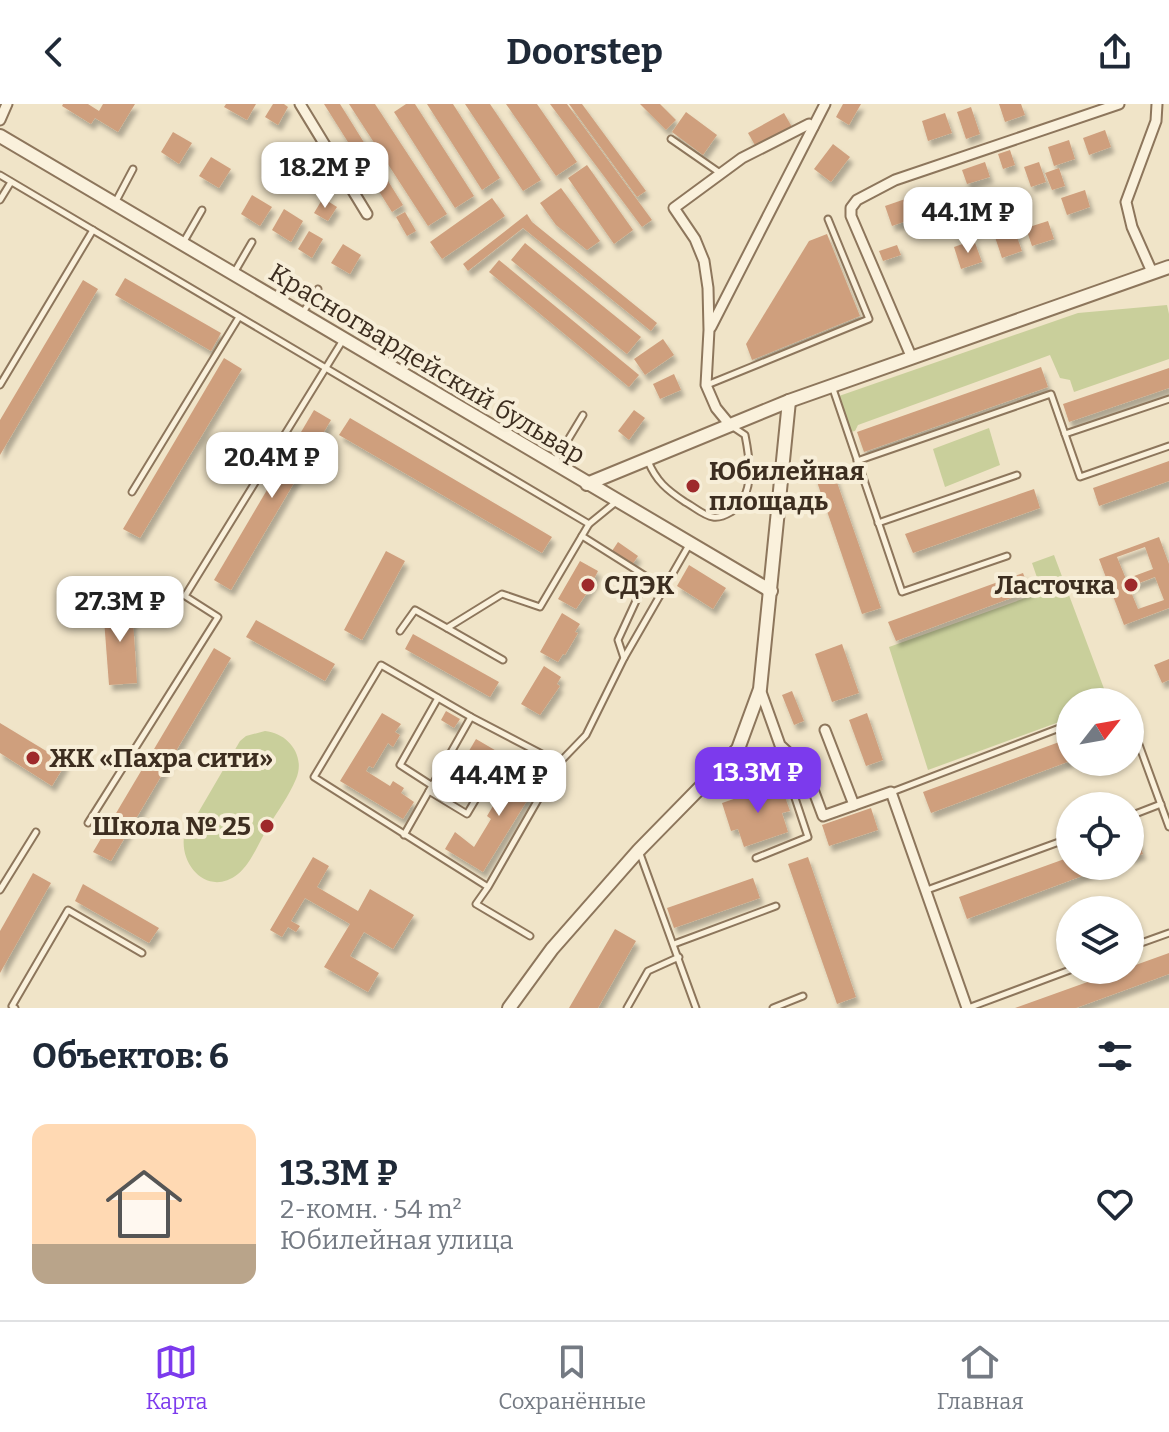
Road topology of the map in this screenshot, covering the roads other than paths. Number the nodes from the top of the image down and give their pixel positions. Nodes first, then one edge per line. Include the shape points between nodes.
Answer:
1 (7, 104) edge
2 (300, 104) edge
3 (825, 104) edge
4 (1119, 104) edge
5 (1157, 104) edge
6 (0, 120) edge
7 (813, 127) junction
8 (0, 136) edge
9 (671, 139) dead end
10 (133, 169) dead end
11 (721, 174) junction
12 (0, 175) edge
13 (11, 182) junction
14 (0, 200) edge
15 (115, 204) junction
16 (202, 210) dead end
17 (367, 214) dead end
18 (828, 219) dead end
19 (93, 230) junction
20 (252, 242) dead end
21 (183, 244) junction
22 (1169, 267) edge
23 (1152, 272) junction
24 (233, 274) junction
25 (318, 289) dead end
26 (302, 315) junction
27 (239, 317) junction
28 (709, 330) junction
29 (343, 339) junction
30 (911, 356) junction
31 (326, 368) junction
32 (0, 385) edge
33 (706, 385) junction
34 (832, 385) junction
35 (1169, 399) edge
36 (789, 401) junction
37 (583, 415) dead end
38 (730, 425) junction
39 (1065, 434) junction
40 (1169, 446) edge
41 (647, 460) junction
42 (857, 461) junction
43 (553, 463) junction
44 (1017, 475) dead end
45 (587, 484) junction
46 (132, 492) dead end
47 (617, 502) junction
48 (878, 523) junction
49 (589, 524) junction
50 (582, 536) junction
51 (690, 544) junction
52 (1007, 556) dead end
53 (771, 591) junction
54 (447, 628) junction
55 (400, 631) dead end
56 (624, 658) junction
57 (503, 660) dead end
58 (760, 689) junction
59 (438, 698) junction
60 (471, 717) junction
61 (1056, 729) edge
62 (825, 730) dead end
63 (738, 749) junction
64 (1144, 758) edge
65 (559, 763) junction
66 (444, 764) junction
67 (430, 788) junction
68 (891, 792) junction
69 (1161, 804) junction
70 (854, 805) junction
71 (1144, 811) edge
72 (88, 823) dead end
73 (1169, 827) edge
74 (36, 832) dead end
75 (404, 835) junction
76 (1056, 843) edge
77 (639, 850) junction
78 (756, 858) dead end
79 (488, 887) junction
80 (0, 890) edge
81 (926, 890) junction
82 (776, 906) dead end
83 (1169, 933) edge
84 (530, 936) dead end
85 (1144, 942) edge
86 (674, 944) junction
87 (142, 953) dead end
88 (679, 957) junction
89 (1056, 975) edge
90 (803, 996) dead end
91 (15, 1008) edge
92 (509, 1008) edge
93 (627, 1008) edge
94 (696, 1008) edge
95 (773, 1008) edge
96 (968, 1008) edge

1 - 6 street
2 - 17 street
3 - 7 street
4 - 30 street via 895,180 857,200 851,216
5 - 23 street via 1156,121 1126,202
7 - 11 street via 809,124 742,158
7 - 28 street
8 - 15 street, Красногвардейский бульвар
9 - 11 lane
10 - 15 lane
11 - 28 street via 674,208 704,261
12 - 13 lane
13 - 14 lane
13 - 19 lane
15 - 21 street, Красногвардейский бульвар
16 - 21 lane
18 - 33 lane via 869,319
19 - 27 lane
19 - 32 lane
20 - 24 lane
21 - 24 street, Красногвардейский бульвар
22 - 23 street, Красногвардейский бульвар
23 - 30 street, Красногвардейский бульвар
24 - 26 street, Красногвардейский бульвар
25 - 26 lane
26 - 29 street, Красногвардейский бульвар
27 - 31 lane
27 - 46 lane
28 - 33 street
29 - 31 lane
29 - 43 street, Красногвардейский бульвар
30 - 34 street, Красногвардейский бульвар
31 - 49 lane
31 - 72 lane via 185,596 218,617
33 - 38 street
34 - 36 street, Красногвардейский бульвар
34 - 42 lane
35 - 39 lane
36 - 38 street, Красногвардейский бульвар
36 - 53 street
37 - 43 lane
38 - 41 street, Красногвардейский бульвар
38 - 41 lane via 745,435 748,485 742,501 724,516 711,517 666,490
39 - 40 lane via 1080,477
39 - 42 lane via 1051,394
41 - 45 street, Красногвардейский бульвар
42 - 48 lane
43 - 45 street, Красногвардейский бульвар
44 - 48 lane
45 - 47 street
47 - 49 lane
47 - 51 street
48 - 52 lane via 902,592
49 - 50 lane
50 - 54 lane via 540,607 502,594
50 - 56 lane via 647,577 618,640
51 - 53 street
51 - 56 lane
53 - 58 street
54 - 55 lane via 415,610
54 - 57 lane
56 - 65 lane via 586,735
58 - 63 street
58 - 70 street via 780,745 805,768 823,816
59 - 60 lane
59 - 67 lane via 400,765
59 - 75 lane via 381,665 314,777
60 - 65 lane
60 - 66 lane
61 - 68 lane
62 - 70 street
63 - 77 street
63 - 78 lane via 788,777 808,837
64 - 69 lane
65 - 79 lane
66 - 67 lane
66 - 67 lane via 483,787 467,814
67 - 75 lane
68 - 70 street
68 - 81 street
69 - 71 lane
69 - 73 lane
74 - 80 lane
75 - 79 lane
76 - 81 lane
77 - 86 lane
77 - 92 street via 552,949
79 - 84 lane via 476,904
81 - 96 street
82 - 86 lane
83 - 85 lane
86 - 88 lane
87 - 91 lane via 68,910
88 - 93 lane via 648,971
88 - 94 lane
89 - 96 lane
90 - 95 lane

